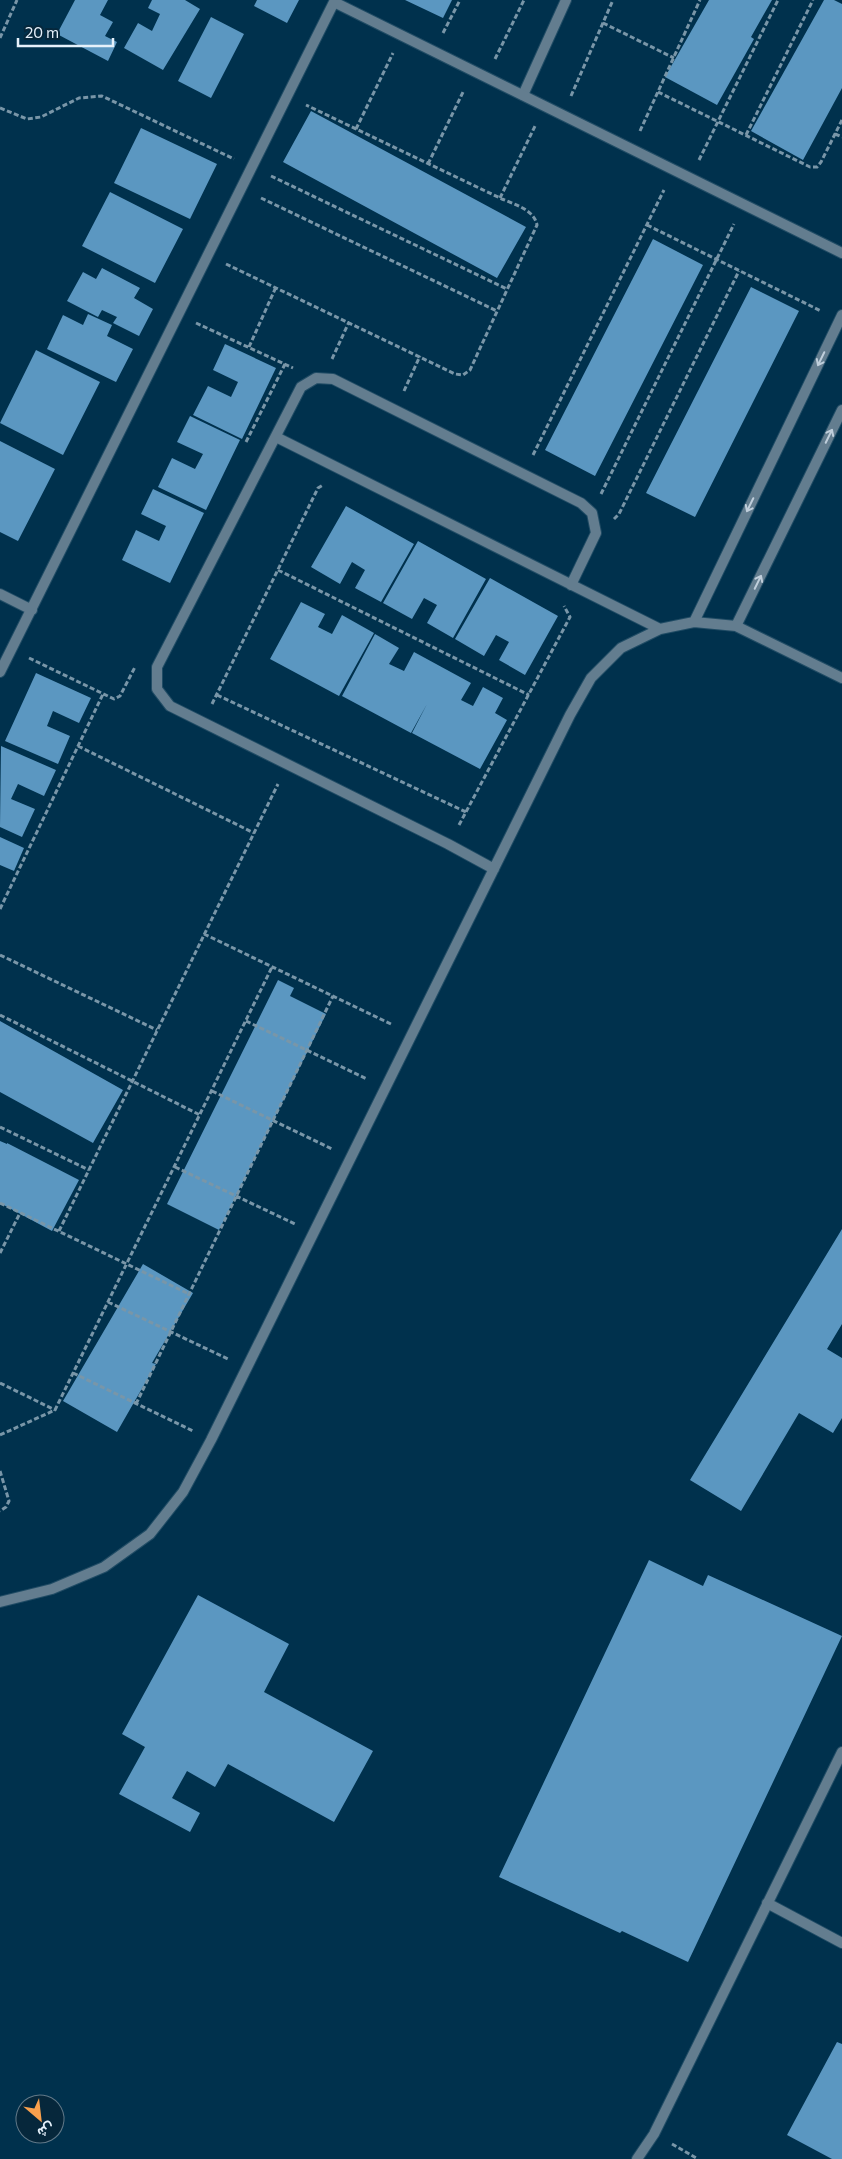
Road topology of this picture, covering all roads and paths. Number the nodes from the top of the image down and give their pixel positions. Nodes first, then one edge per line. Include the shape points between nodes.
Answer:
1 (16, 0) edge
2 (460, 0) edge
3 (524, 0) edge
4 (566, 0) edge
5 (613, 0) edge
6 (700, 0) edge
7 (778, 0) edge
8 (813, 0) edge
9 (334, 1) edge
10 (603, 23) junction
11 (402, 35) junction
12 (0, 38) edge
13 (434, 52) junction
14 (674, 58) junction
15 (473, 71) junction
16 (486, 77) junction
17 (658, 92) junction
18 (287, 96) junction
19 (523, 96) junction
20 (545, 106) junction
21 (0, 108) edge
22 (562, 115) junction
23 (842, 120) edge
24 (718, 121) junction
25 (356, 129) junction
26 (835, 134) junction
27 (746, 135) junction
28 (842, 137) edge
29 (631, 150) junction
30 (428, 164) junction
31 (252, 167) junction
32 (674, 170) junction
33 (690, 178) junction
34 (241, 188) junction
35 (500, 198) junction
36 (744, 205) junction
37 (647, 225) junction
38 (842, 254) edge
39 (208, 255) junction
40 (717, 260) junction
41 (739, 271) junction
42 (276, 288) junction
43 (507, 288) junction
44 (497, 311) junction
45 (178, 315) junction
46 (841, 318) edge
47 (349, 322) junction
48 (249, 348) junction
49 (420, 356) junction
50 (285, 364) junction
51 (319, 378) junction
52 (396, 410) junction
53 (842, 410) edge
54 (276, 437) junction
55 (246, 442) dead end
56 (524, 474) junction
57 (329, 485) dead end
58 (592, 513) junction
59 (596, 533) junction
60 (278, 570) junction
61 (571, 585) junction
62 (0, 594) edge
63 (561, 602) dead end
64 (32, 610) junction
65 (694, 622) junction
66 (736, 626) junction
67 (660, 629) junction
68 (12, 649) junction
69 (138, 661) dead end
70 (0, 672) edge
71 (842, 678) edge
72 (103, 694) junction
73 (217, 695) junction
74 (529, 695) junction
75 (203, 723) junction
76 (78, 746) junction
77 (287, 765) junction
78 (466, 812) junction
79 (254, 833) junction
80 (448, 844) junction
81 (494, 869) junction
82 (0, 908) edge
83 (204, 934) junction
84 (0, 955) edge
85 (272, 967) junction
86 (333, 996) junction
87 (0, 1015) edge
88 (246, 1021) junction
89 (157, 1030) junction
90 (412, 1034) junction
91 (307, 1050) junction
92 (132, 1081) junction
93 (385, 1088) junction
94 (212, 1091) junction
95 (200, 1115) junction
96 (273, 1120) junction
97 (0, 1127) edge
98 (351, 1158) junction
99 (175, 1167) junction
100 (89, 1170) junction
101 (236, 1196) junction
102 (0, 1203) edge
103 (20, 1213) junction
104 (59, 1231) junction
105 (313, 1233) junction
106 (0, 1254) edge
107 (126, 1264) junction
108 (189, 1294) junction
109 (108, 1302) junction
110 (171, 1332) junction
111 (246, 1368) junction
112 (73, 1373) junction
113 (0, 1383) edge
114 (136, 1404) junction
115 (55, 1410) junction
116 (0, 1435) edge
117 (211, 1440) junction
118 (0, 1471) edge
119 (0, 1511) edge
120 (0, 1602) edge
121 (842, 1752) edge
122 (767, 1902) junction
123 (842, 1943) edge
124 (654, 2134) junction
125 (637, 2159) edge
126 (698, 2159) edge

1 - 12 path
2 - 13 path
3 - 16 path
4 - 19 street
5 - 10 path
6 - 14 path
7 - 24 path
8 - 27 path
9 - 11 street
9 - 18 street
10 - 14 path
10 - 22 path
11 - 13 street
11 - 25 path
13 - 15 street
14 - 17 path
15 - 16 street
15 - 30 path
16 - 19 street
17 - 24 path
17 - 29 path
18 - 25 path
18 - 31 street
19 - 20 street
20 - 22 street
20 - 35 path
21 - 31 path via 27,119 41,117 80,98 102,96
22 - 29 street
23 - 26 path
24 - 27 path
24 - 33 path
25 - 30 path
26 - 27 path via 817,167 810,167
26 - 28 path
29 - 32 street
30 - 35 path
31 - 34 street
31 - 43 path
32 - 33 street
32 - 37 path
33 - 36 street
34 - 39 street
34 - 44 path
35 - 43 path via 530,213 537,225
36 - 38 street
36 - 40 path
37 - 40 path
37 - 56 path
39 - 42 path
39 - 45 street
40 - 41 path
40 - 58 path
41 - 46 path
41 - 59 path via 619,514
42 - 47 path
42 - 48 path
43 - 44 path
44 - 49 path via 470,370 463,375
45 - 48 path
45 - 64 street
46 -> 65 street
47 - 49 path
47 - 51 path
48 - 50 path
49 - 52 path
50 - 51 path
50 - 55 path
51 - 52 street via 333,379
51 - 54 street via 301,387
52 - 56 street
66 -> 53 street
54 - 61 street
54 - 75 street via 156,668 157,689 170,706
56 - 58 street via 581,503
57 - 60 path via 318,488
58 - 59 street
59 - 61 street
60 - 73 path
60 - 74 path
61 - 67 street
62 - 64 street
63 - 74 path via 570,618
64 - 68 street
65 - 66 street
65 - 67 street
66 - 71 street
67 - 81 street via 621,648 591,678
68 - 70 street
68 - 72 path
69 - 72 path via 120,696 114,699
72 - 76 path
73 - 75 path
73 - 78 path
74 - 78 path
75 - 77 street
76 - 79 path
76 - 82 path
77 - 79 path
77 - 80 street
78 - 80 path
79 - 83 path
80 - 81 street
81 - 90 street
83 - 85 path
83 - 89 path
84 - 89 path
85 - 86 path
85 - 88 path
86 - 90 path
86 - 91 path
87 - 92 path
88 - 91 path
88 - 94 path
89 - 92 path
90 - 93 street
91 - 93 path
91 - 96 path
92 - 95 path
92 - 100 path
93 - 98 street
94 - 95 path
94 - 96 path
95 - 99 path
96 - 98 path
96 - 101 path
97 - 100 path
98 - 105 street
99 - 101 path
99 - 107 path
100 - 104 path
101 - 105 path
101 - 108 path
102 - 103 path
103 - 104 path
103 - 106 path
104 - 107 path
105 - 111 street
107 - 108 path
107 - 109 path
108 - 110 path
109 - 110 path
109 - 112 path
110 - 111 path
110 - 114 path
111 - 117 street
112 - 114 path
112 - 115 path
113 - 115 path
114 - 117 path
115 - 116 path
117 - 120 street via 183,1492 150,1534 104,1568 52,1589
118 - 119 path via 8,1502
121 - 122 street
122 - 123 street
122 - 124 street
124 - 125 street
124 - 126 path

